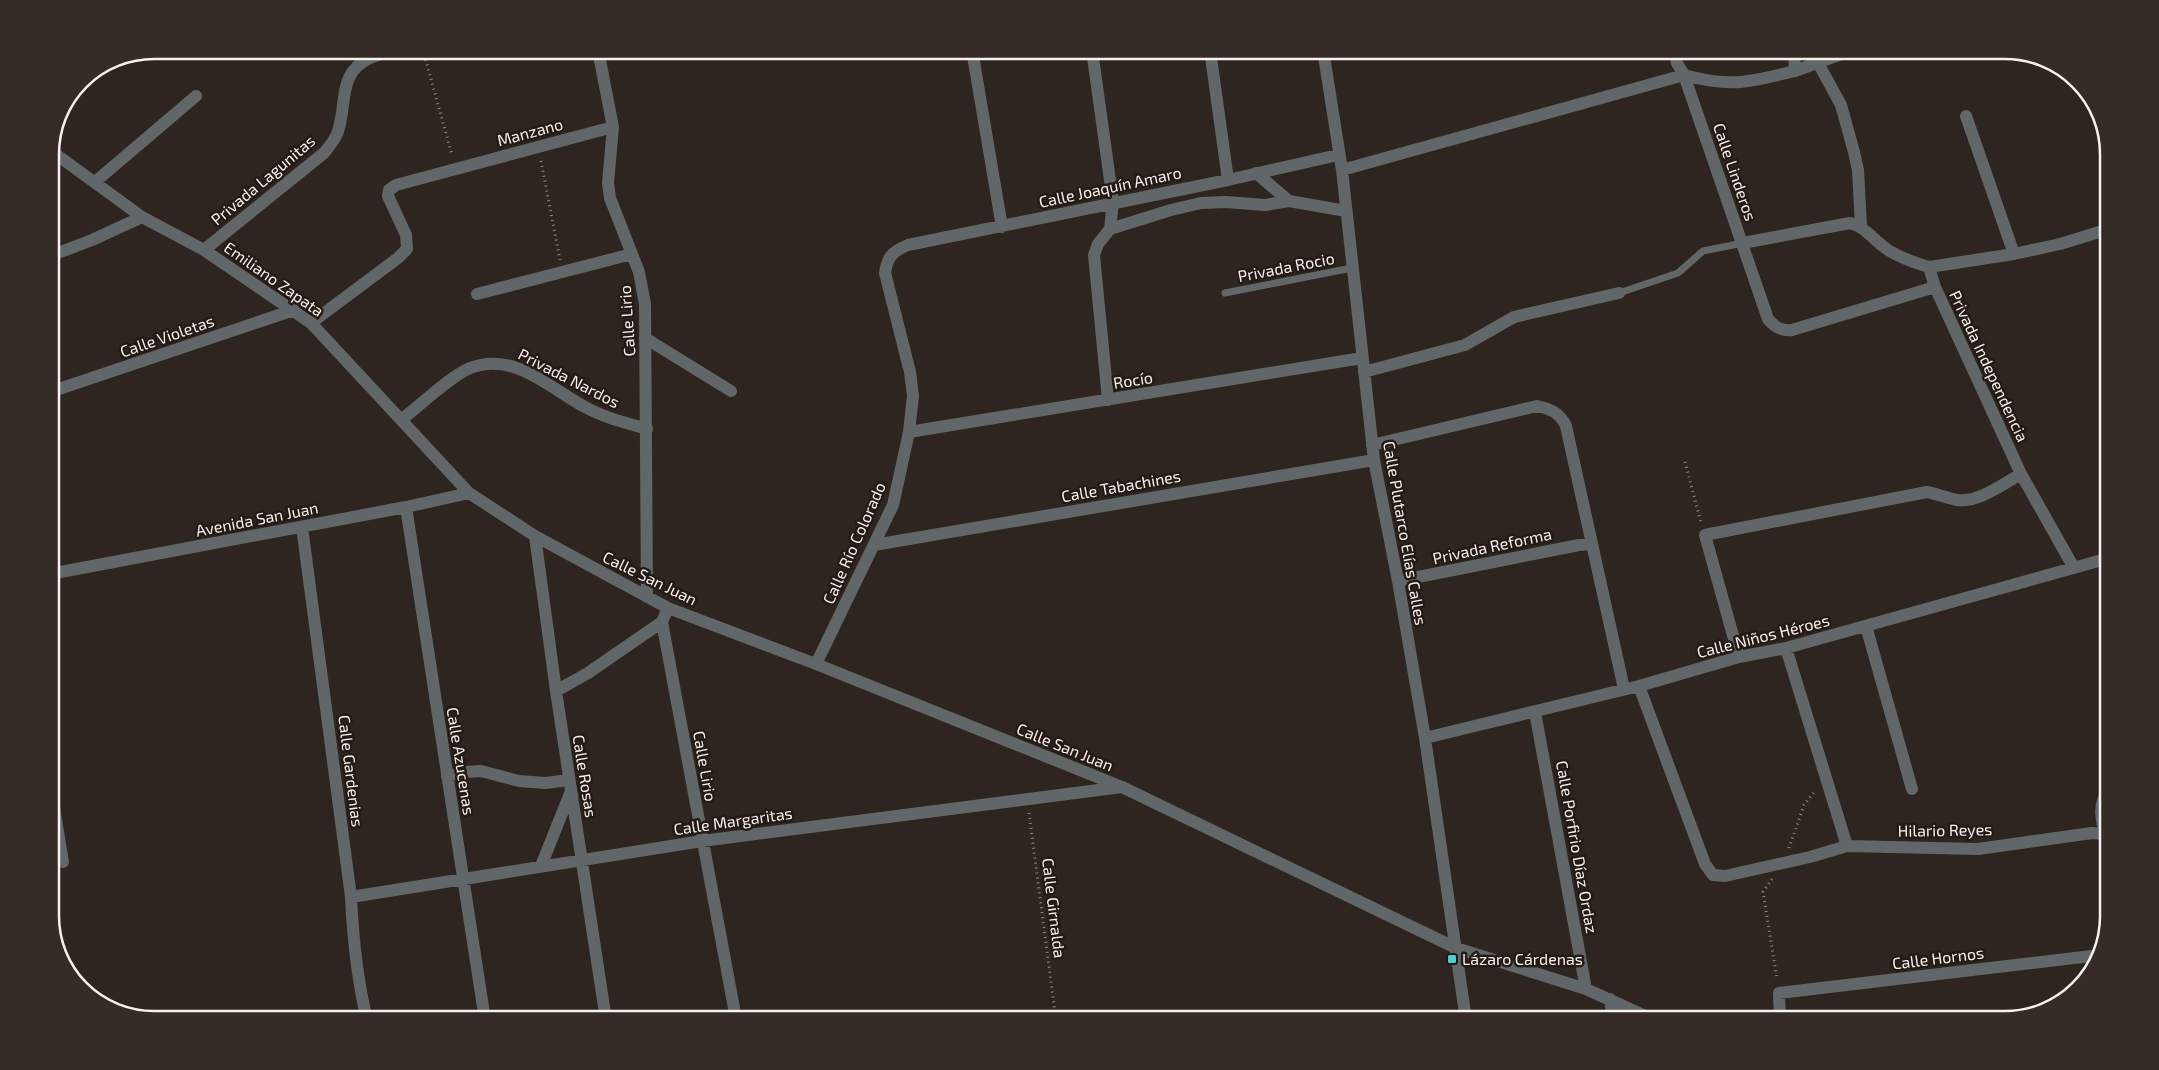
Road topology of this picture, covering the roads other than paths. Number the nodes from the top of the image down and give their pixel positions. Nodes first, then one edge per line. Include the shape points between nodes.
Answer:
1 (368, 59) edge
2 (600, 59) edge
3 (974, 59) edge
4 (1093, 59) edge
5 (1211, 59) edge
6 (1324, 59) edge
7 (1676, 59) edge
8 (1794, 59) edge
9 (1826, 59) edge
10 (1817, 62) junction
11 (1795, 71) junction
12 (1684, 75) junction
13 (196, 96) dead end
14 (1966, 116) dead end
15 (612, 127) junction
16 (1338, 155) junction
17 (59, 156) edge
18 (1342, 170) junction
19 (1256, 173) junction
20 (1228, 180) junction
21 (95, 182) junction
22 (1290, 201) junction
23 (1113, 202) junction
24 (1346, 211) junction
25 (142, 217) junction
26 (1861, 226) junction
27 (1002, 227) junction
28 (1110, 229) junction
29 (2100, 232) edge
30 (1743, 243) junction
31 (204, 250) junction
32 (59, 253) edge
33 (632, 254) junction
34 (2014, 254) junction
35 (891, 255) joint
36 (1929, 267) junction
37 (1352, 268) junction
38 (1935, 287) junction
39 (1225, 293) dead end
40 (1619, 293) joint
41 (477, 294) dead end
42 (294, 310) junction
43 (311, 323) junction
44 (645, 338) junction
45 (1362, 358) junction
46 (1364, 372) junction
47 (59, 389) edge
48 (731, 391) dead end
49 (1108, 400) junction
50 (402, 420) junction
51 (647, 429) junction
52 (909, 432) junction
53 (1372, 445) junction
54 (1374, 460) junction
55 (2021, 474) junction
56 (469, 493) junction
57 (406, 507) junction
58 (302, 527) junction
59 (535, 536) junction
60 (1592, 544) junction
61 (874, 545) junction
62 (2100, 561) edge
63 (2074, 568) junction
64 (59, 572) edge
65 (1398, 582) junction
66 (647, 597) junction
67 (668, 608) junction
68 (662, 622) junction
69 (1866, 626) junction
70 (1786, 648) junction
71 (1739, 657) junction
72 (816, 664) junction
73 (1639, 686) junction
74 (1624, 689) junction
75 (556, 691) junction
76 (1535, 712) junction
77 (1424, 738) junction
78 (447, 776) junction
79 (570, 785) junction
80 (1122, 787) junction
81 (1912, 789) dead end
82 (2100, 834) edge
83 (59, 838) edge
84 (702, 841) junction
85 (1846, 846) junction
86 (581, 860) junction
87 (63, 862) dead end
88 (541, 866) junction
89 (463, 878) junction
90 (351, 897) junction
91 (1456, 948) junction
92 (2091, 956) edge
93 (1586, 988) junction
94 (1610, 999) junction
95 (365, 1011) edge
96 (484, 1011) edge
97 (605, 1011) edge
98 (734, 1011) edge
99 (1465, 1011) edge
100 (1612, 1011) edge
101 (1635, 1011) edge
102 (1780, 1011) edge

1 - 31 street, Privada Lagunitas via 360,64 344,88 338,132 324,153
2 - 15 street, Calle Lirio
3 - 27 street
4 - 23 street
5 - 20 street
6 - 16 street, Calle Plutarco Elías Calles
7 - 12 street, Calle Linderos
8 - 11 street
9 - 10 street
10 - 11 street
10 - 26 street via 1840,105 1854,152
11 - 12 street via 1731,84
12 - 18 street
12 - 30 street, Calle Linderos
13 - 21 street
14 - 34 street
15 - 33 street, Calle Lirio via 610,198
15 - 43 street, Manzano via 404,182 389,190 389,203 406,235 407,249
16 - 18 street, Calle Plutarco Elías Calles
16 - 19 street, Calle Joaquín Amaro
17 - 21 street, Emiliano Zapata
18 - 24 street, Calle Plutarco Elías Calles
19 - 20 street, Calle Joaquín Amaro
19 - 22 street
20 - 23 street, Calle Joaquín Amaro
21 - 25 street, Emiliano Zapata
22 - 24 street
22 - 28 street via 1265,205 1201,203
23 - 27 street, Calle Joaquín Amaro
23 - 28 street
24 - 37 street, Calle Plutarco Elías Calles
25 - 31 street, Emiliano Zapata
25 - 32 street
26 - 30 street, Calle Linderos via 1838,224
26 - 36 street via 1888,250
27 - 35 street, Calle Joaquín Amaro via 908,245
28 - 49 street via 1094,255
29 - 34 street
30 - 38 street via 1768,319 1772,325 1785,331
30 - 40 lane via 1703,252 1678,273
31 - 42 street, Emiliano Zapata
33 - 41 street
33 - 44 street, Calle Lirio via 643,288
34 - 36 street
35 - 52 street, Calle Río Colorado via 886,262 885,273 910,372
36 - 38 street, Privada Independencia
37 - 39 lane, Privada Rocio
37 - 45 street, Calle Plutarco Elías Calles
38 - 55 street, Privada Independencia
40 - 46 street via 1514,317 1465,345
42 - 43 street, Emiliano Zapata
42 - 47 street, Calle Violetas
43 - 50 street, Emiliano Zapata
44 - 48 street
44 - 51 street, Calle Lirio
45 - 46 street, Calle Plutarco Elías Calles
45 - 49 street, Rocío
46 - 53 street, Calle Plutarco Elías Calles
49 - 52 street, Rocío
50 - 51 street, Privada Nardos via 470,368 500,364 521,369 586,408
50 - 56 street, Emiliano Zapata
51 - 66 street, Calle Lirio
52 - 61 street, Calle Río Colorado via 893,504
53 - 54 street, Calle Plutarco Elías Calles
53 - 60 street via 1537,406 1555,412 1566,426
54 - 61 street, Calle Tabachines
54 - 65 street, Calle Plutarco Elías Calles
55 - 63 street, Privada Independencia
55 - 71 street via 1966,500 1927,492 1705,535
56 - 57 street, Avenida San Juan
56 - 59 street, Calle San Juan
57 - 58 street, Avenida San Juan
57 - 78 street, Calle Azucenas
58 - 64 street, Avenida San Juan
58 - 90 street, Calle Gardenias
59 - 66 street, Calle San Juan
59 - 75 street, Calle Rosas
60 - 65 street, Privada Reforma
60 - 74 street
61 - 72 street, Calle Río Colorado
62 - 63 street, Calle Niños Héroes
63 - 69 street, Calle Niños Héroes
65 - 77 street, Calle Plutarco Elías Calles
66 - 67 street, Calle San Juan
67 - 68 street
67 - 72 street, Calle San Juan
68 - 75 street
68 - 84 street, Calle Lirio
69 - 70 street, Calle Niños Héroes
69 - 81 street
70 - 71 street, Calle Niños Héroes
70 - 85 street
71 - 73 street, Calle Niños Héroes
72 - 80 street, Calle San Juan
73 - 74 street, Calle Niños Héroes
73 - 85 street via 1705,864 1713,875 1725,876
74 - 76 street, Calle Niños Héroes
75 - 79 street, Calle Rosas
76 - 77 street, Calle Niños Héroes
76 - 93 street, Calle Porfirio Díaz Ordaz
77 - 91 street, Calle Plutarco Elías Calles
78 - 79 street via 481,771 519,781
78 - 89 street, Calle Azucenas
79 - 86 street, Calle Rosas
79 - 88 street
80 - 84 street, Calle Margaritas
80 - 91 street, Calle San Juan
82 - 85 street, Hilario Reyes via 1978,849
83 - 87 street
84 - 86 street, Calle Margaritas
84 - 98 street, Calle Lirio
86 - 88 street, Calle Margaritas
86 - 97 street, Calle Rosas
88 - 89 street, Calle Margaritas
89 - 90 street, Calle Margaritas
89 - 96 street, Calle Azucenas
90 - 95 street, Calle Gardenias via 354,948
91 - 93 street, Calle San Juan
91 - 99 street, Calle Plutarco Elías Calles
92 - 102 street, Calle Hornos via 1779,993
93 - 94 street, Calle San Juan
94 - 100 street
94 - 101 street, Calle San Juan

